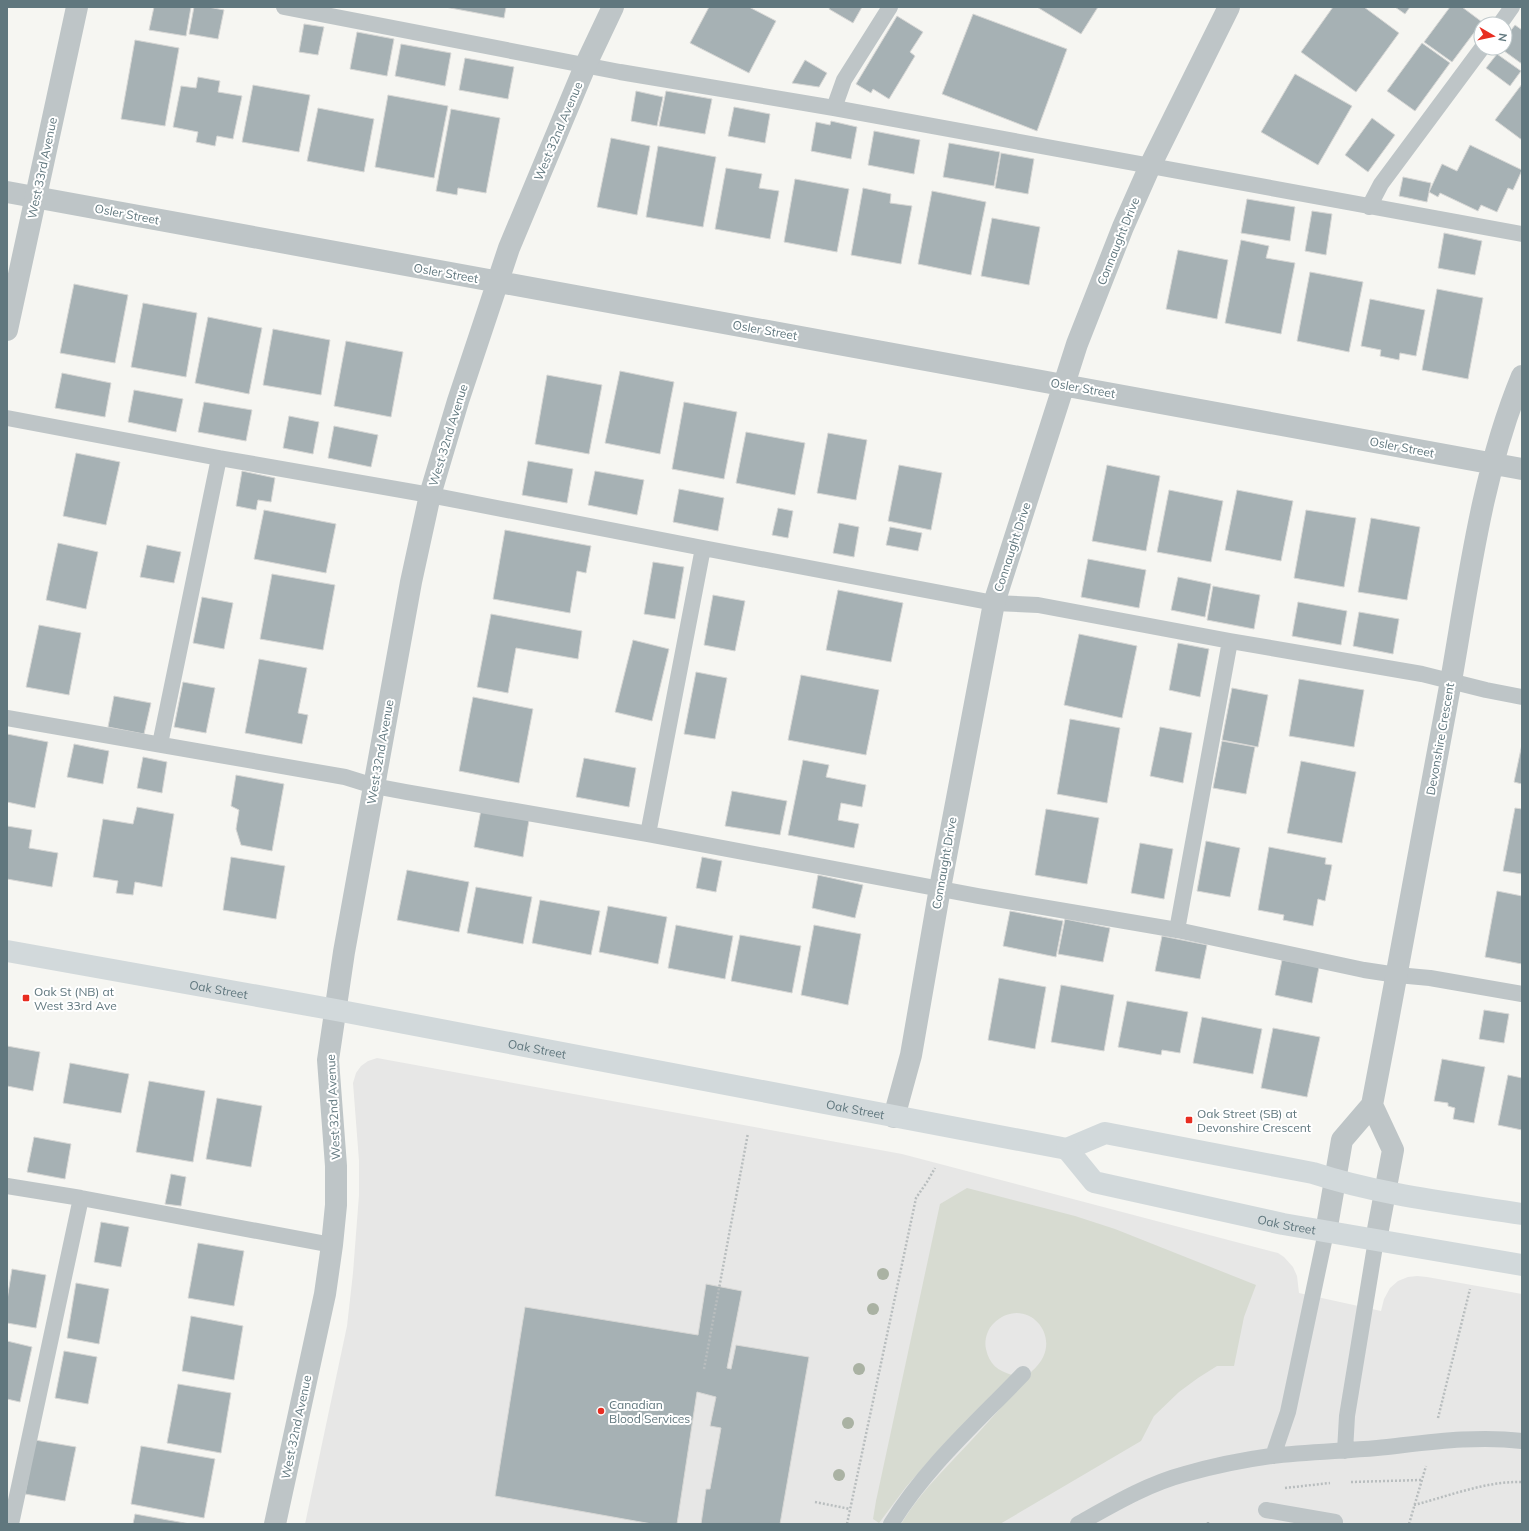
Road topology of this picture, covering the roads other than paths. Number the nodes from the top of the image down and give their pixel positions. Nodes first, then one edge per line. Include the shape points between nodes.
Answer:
1 (77, 7) edge
2 (284, 7) edge
3 (613, 7) edge
4 (890, 7) edge
5 (1229, 7) edge
6 (1512, 7) edge
7 (321, 10) edge
8 (1506, 16) edge
9 (1476, 56) edge
10 (586, 64) junction
11 (834, 108) junction
12 (1150, 166) junction
13 (7, 192) edge
14 (36, 197) junction
15 (1369, 207) junction
16 (1522, 234) edge
17 (497, 282) junction
18 (7, 330) edge
19 (1522, 376) edge
20 (1063, 385) junction
21 (7, 418) edge
22 (219, 458) junction
23 (1493, 464) junction
24 (1522, 469) edge
25 (430, 495) junction
26 (703, 548) junction
27 (994, 603) junction
28 (1230, 641) junction
29 (1451, 682) junction
30 (1522, 697) edge
31 (7, 718) edge
32 (160, 744) junction
33 (374, 786) junction
34 (648, 834) junction
35 (940, 888) junction
36 (1177, 930) junction
37 (7, 951) edge
38 (1397, 975) junction
39 (1522, 994) edge
40 (336, 1010) junction
41 (1372, 1105) junction
42 (894, 1117) junction
43 (1067, 1149) junction
44 (1335, 1180) junction
45 (7, 1186) edge
46 (1385, 1191) junction
47 (81, 1198) junction
48 (1522, 1214) edge
49 (1326, 1232) junction
50 (1376, 1240) junction
51 (332, 1245) junction
52 (1522, 1265) edge
53 (1023, 1374) dead end
54 (1522, 1441) edge
55 (1345, 1451) junction
56 (1273, 1456) junction
57 (1266, 1510) dead end
58 (1335, 1522) dead end
59 (11, 1524) edge
60 (275, 1524) edge
61 (891, 1524) edge
62 (1078, 1524) edge

1 - 14 street, West 33rd Avenue
2 - 7 lane
3 - 10 street, West 32nd Avenue
4 - 11 lane via 844,80
5 - 12 street, Connaught Drive
6 - 8 lane
7 - 10 lane
9 - 15 lane via 1380,184
10 - 11 lane
10 - 17 street, West 32nd Avenue
11 - 12 lane
12 - 15 lane
12 - 20 street, Connaught Drive via 1073,352
13 - 14 street, Osler Street
14 - 17 street, Osler Street
14 - 18 street, West 33rd Avenue
15 - 16 lane
17 - 20 street, Osler Street
17 - 25 street, West 32nd Avenue
19 - 23 street, Devonshire Crescent via 1502,430
20 - 23 street, Osler Street
20 - 27 street, Connaught Drive
21 - 22 lane
22 - 25 lane
22 - 32 lane
23 - 24 street, Osler Street
23 - 29 street, Devonshire Crescent via 1484,495
25 - 26 lane
25 - 33 street, West 32nd Avenue
26 - 27 lane
26 - 34 lane
27 - 28 lane via 1038,605
27 - 35 street, Connaught Drive
28 - 29 lane via 1422,674
28 - 36 lane
29 - 30 lane
29 - 38 street, Devonshire Crescent
31 - 32 lane
32 - 33 lane via 345,777
33 - 34 lane
33 - 40 street, West 32nd Avenue
34 - 35 lane
35 - 36 lane
35 - 42 street, Connaught Drive via 911,1055
36 - 38 lane
37 - 40 main road, Oak Street
38 - 39 lane
38 - 41 street, Devonshire Crescent
40 - 42 main road, Oak Street
40 - 51 street, West 32nd Avenue via 328,1060 336,1166
41 - 44 street, Devonshire Crescent via 1342,1140
41 - 46 street via 1393,1150
42 - 43 main road, Oak Street
43 - 44 main road via 1105,1133 1313,1173
43 - 49 main road, Oak Street via 1094,1182
44 - 46 main road
44 - 49 street, Devonshire Crescent
45 - 47 lane
46 - 48 main road
46 - 50 street
47 - 51 lane
47 - 59 lane
49 - 50 main road, Oak Street
49 - 56 lane via 1288,1412
50 - 52 main road, Oak Street
50 - 55 lane via 1347,1416
51 - 60 street, West 32nd Avenue via 325,1294
53 - 61 lane via 926,1474
54 - 55 lane via 1482,1439
55 - 56 lane
56 - 62 lane via 1244,1460 1178,1476 1136,1493
57 - 58 lane

